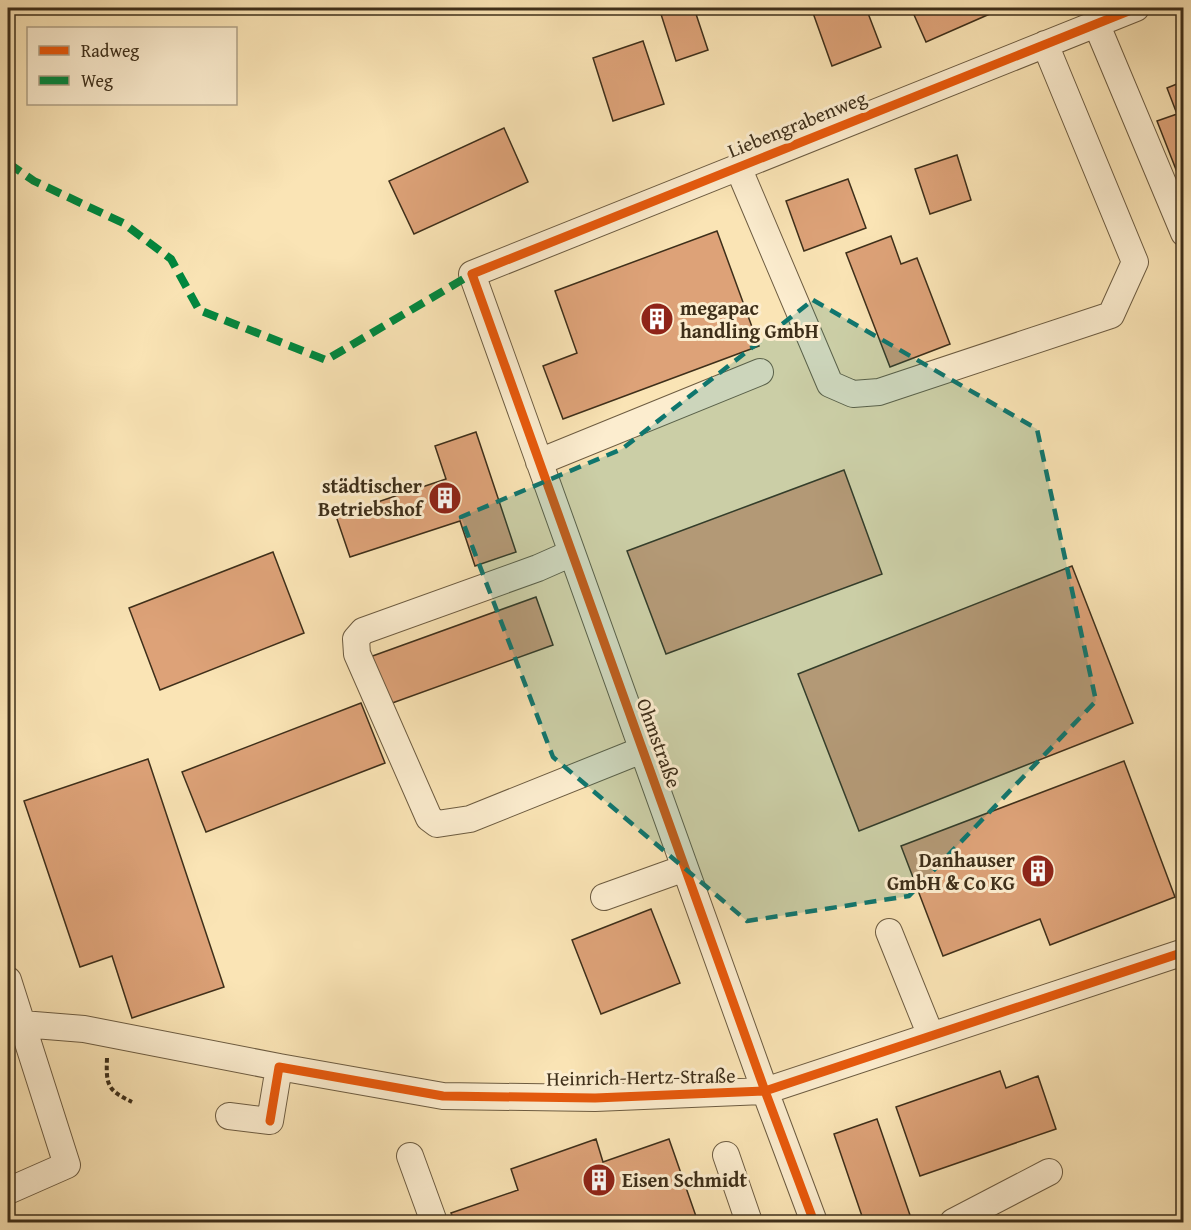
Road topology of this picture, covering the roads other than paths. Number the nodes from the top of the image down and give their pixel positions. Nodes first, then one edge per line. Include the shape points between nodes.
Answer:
1 (1136, 8) edge
2 (1096, 23) junction
3 (1045, 44) junction
4 (738, 167) junction
5 (1184, 233) edge
6 (472, 274) joint
7 (760, 372) dead end
8 (539, 462) junction
9 (572, 553) junction
10 (642, 750) junction
11 (685, 868) junction
12 (604, 897) dead end
13 (888, 932) dead end
14 (1184, 952) edge
15 (8, 980) edge
16 (22, 1024) junction
17 (931, 1036) junction
18 (279, 1066) junction
19 (765, 1091) junction
20 (229, 1116) dead end
21 (726, 1155) dead end
22 (410, 1156) dead end
23 (1049, 1172) dead end
24 (8, 1191) edge
25 (434, 1222) edge
26 (749, 1222) edge
27 (814, 1222) edge
28 (953, 1222) edge

1 - 2 street, Liebengrabenweg
2 - 3 street, Liebengrabenweg
2 - 5 street
3 - 4 street, Liebengrabenweg
3 - 4 street via 1135,262 1111,315 879,392 853,394 830,384
4 - 6 street, Liebengrabenweg
6 - 8 street, Ohmstraße
7 - 8 street
8 - 9 street, Ohmstraße
9 - 10 street, Ohmstraße
9 - 10 street via 363,631 356,639 357,654 429,818 437,824 471,819
10 - 11 street, Ohmstraße
11 - 12 street
11 - 19 street, Ohmstraße
13 - 17 street
14 - 17 street, Heinrich-Hertz-Straße
15 - 16 street
16 - 18 street, Heinrich-Hertz-Straße via 84,1029
16 - 24 street via 67,1165
17 - 19 street, Heinrich-Hertz-Straße
18 - 19 street, Heinrich-Hertz-Straße via 443,1096 595,1098
18 - 20 street via 270,1121
19 - 27 street, Ohmstraße
21 - 26 street
22 - 25 street
23 - 28 street

